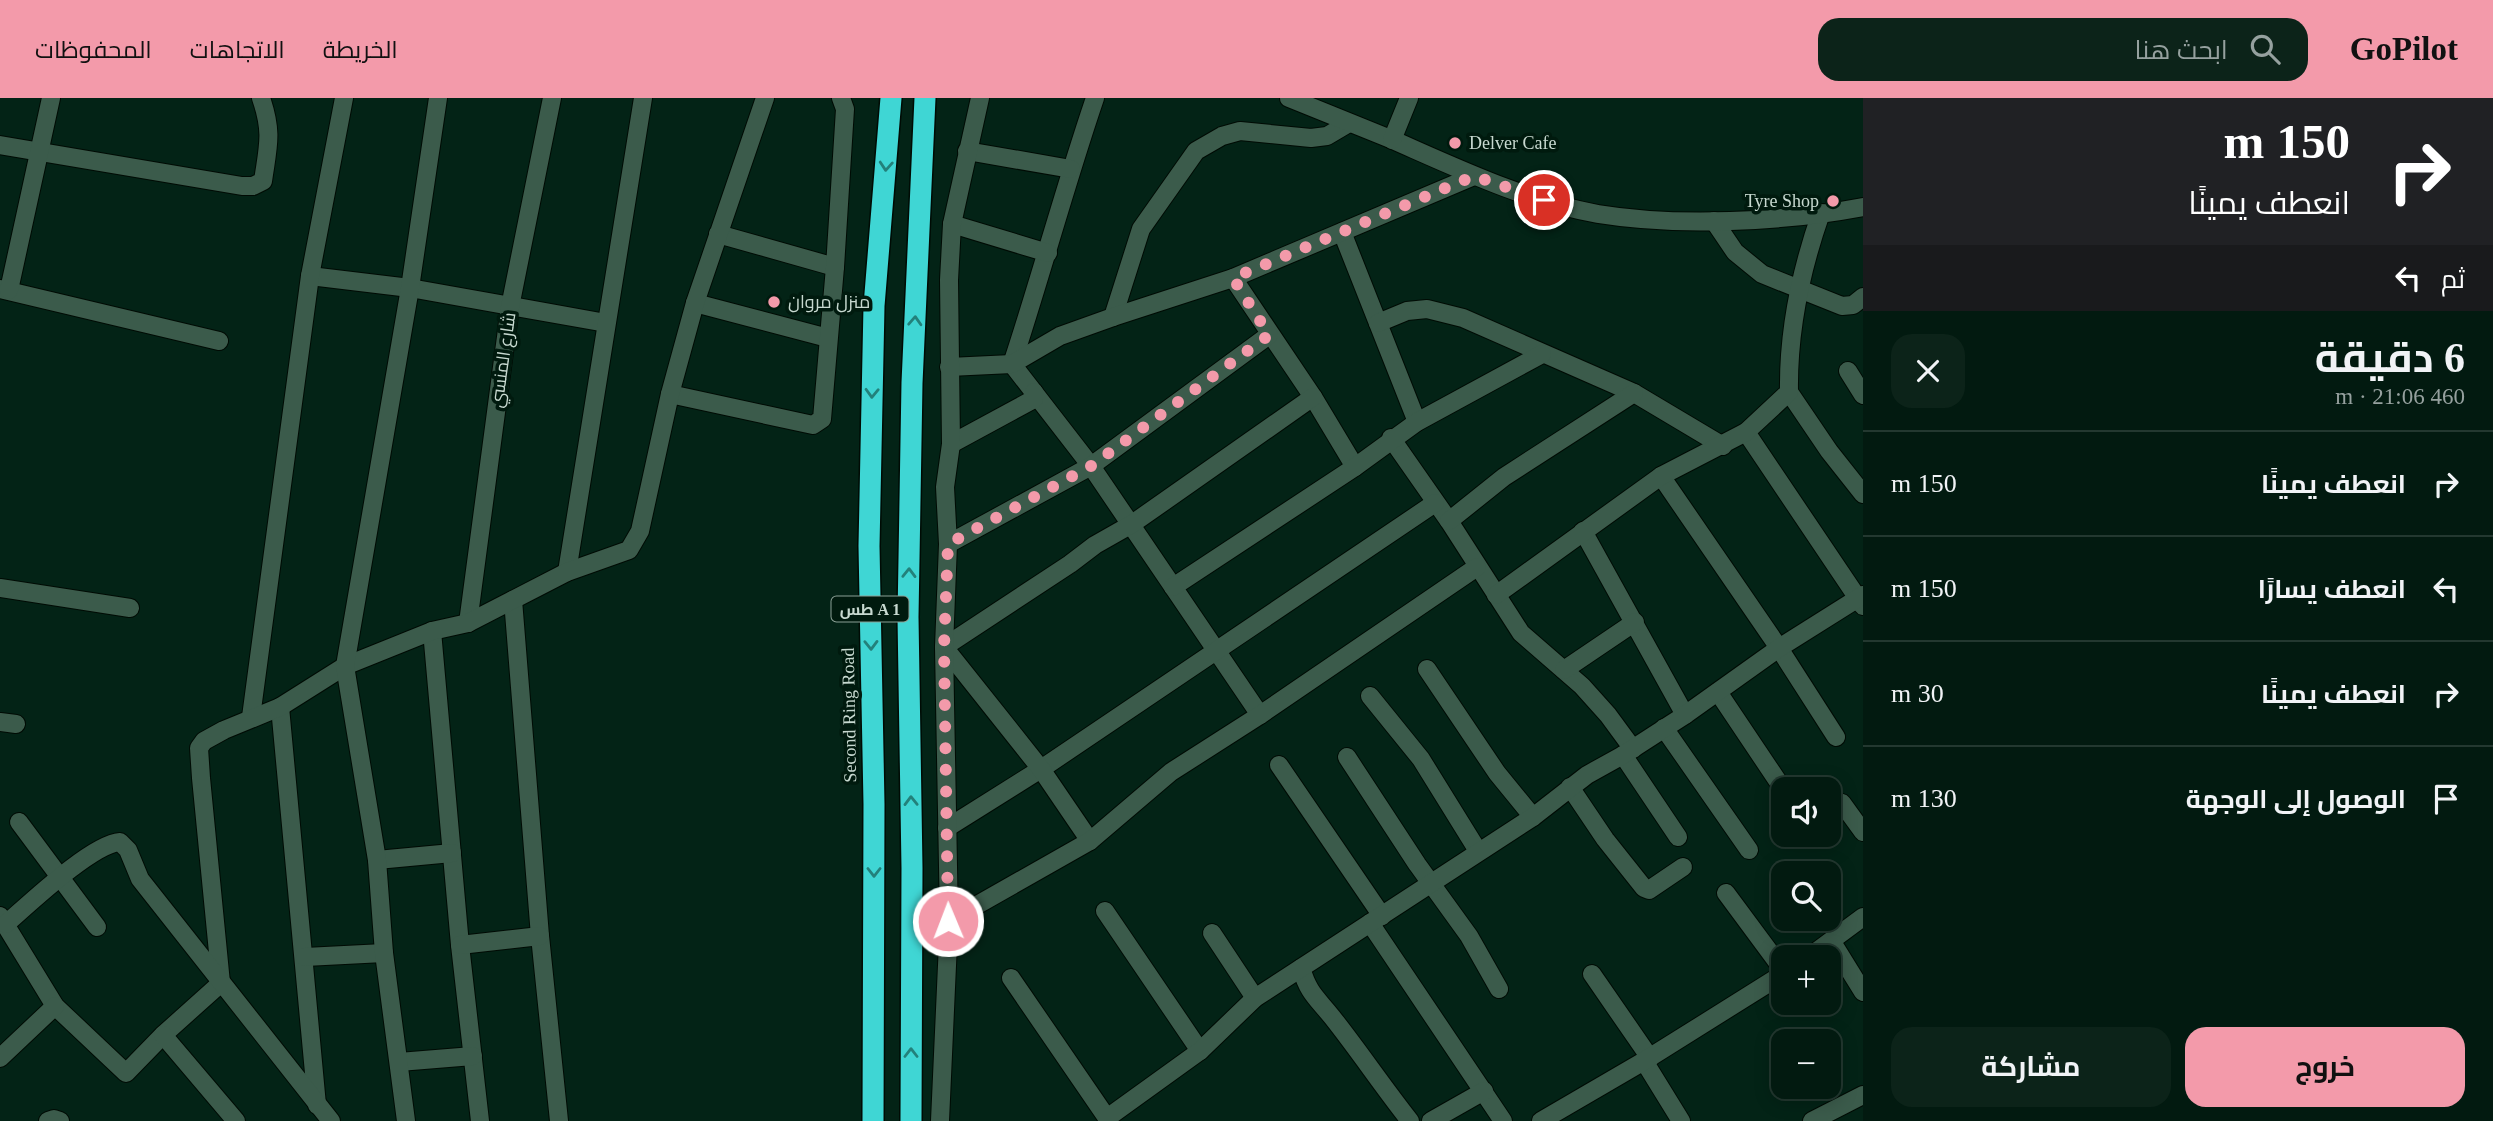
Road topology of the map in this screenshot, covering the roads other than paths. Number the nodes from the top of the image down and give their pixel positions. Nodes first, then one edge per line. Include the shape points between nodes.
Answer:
1 (51, 98) edge
2 (261, 98) edge
3 (344, 98) edge
4 (438, 98) edge
5 (552, 98) edge
6 (643, 98) edge
7 (765, 98) edge
8 (841, 98) edge
9 (891, 98) edge
10 (925, 98) edge
11 (980, 98) edge
12 (1095, 98) edge
13 (1289, 98) edge
14 (1409, 98) edge
15 (1349, 123) junction
16 (1392, 140) junction
17 (0, 145) edge
18 (967, 151) junction
19 (37, 153) junction
20 (1071, 169) junction
21 (1474, 176) junction
22 (1863, 207) edge
23 (1821, 213) junction
24 (1714, 220) junction
25 (952, 224) junction
26 (1342, 232) junction
27 (718, 234) junction
28 (1048, 253) junction
29 (835, 267) junction
30 (310, 276) junction
31 (1233, 278) junction
32 (1800, 287) junction
33 (410, 288) junction
34 (4, 289) edge
35 (1863, 298) edge
36 (695, 303) junction
37 (510, 307) junction
38 (1113, 317) junction
39 (606, 323) junction
40 (1378, 323) junction
41 (1269, 335) junction
42 (828, 338) junction
43 (219, 341) dead end
44 (1542, 354) junction
45 (1012, 364) junction
46 (949, 367) junction
47 (1848, 371) dead end
48 (1034, 392) junction
49 (1789, 392) junction
50 (1634, 393) junction
51 (670, 394) junction
52 (1863, 395) edge
53 (1313, 397) junction
54 (1417, 422) junction
55 (1746, 432) junction
56 (1391, 438) junction
57 (951, 444) junction
58 (1723, 446) junction
59 (1091, 466) junction
60 (1354, 467) junction
61 (1661, 476) junction
62 (1863, 494) edge
63 (1435, 503) junction
64 (1449, 521) junction
65 (1132, 524) junction
66 (1583, 531) junction
67 (948, 544) junction
68 (1477, 568) junction
69 (567, 572) junction
70 (0, 587) edge
71 (1173, 587) junction
72 (1496, 595) junction
73 (513, 600) junction
74 (1861, 600) edge
75 (130, 608) dead end
76 (1635, 622) junction
77 (468, 624) junction
78 (432, 631) junction
79 (944, 647) junction
80 (1779, 648) junction
81 (1214, 650) junction
82 (345, 666) junction
83 (1427, 669) dead end
84 (1564, 670) junction
85 (1718, 692) junction
86 (1370, 696) dead end
87 (280, 707) junction
88 (1260, 715) junction
89 (1685, 715) junction
90 (251, 717) junction
91 (1664, 728) junction
92 (1836, 737) dead end
93 (1628, 752) junction
94 (1347, 758) dead end
95 (1279, 765) dead end
96 (1041, 769) junction
97 (1775, 777) edge
98 (1570, 787) junction
99 (1842, 803) dead end
100 (1533, 817) junction
101 (19, 822) dead end
102 (947, 828) junction
103 (1863, 832) edge
104 (1678, 837) dead end
105 (1090, 841) junction
106 (1749, 850) dead end
107 (1478, 851) junction
108 (452, 853) junction
109 (377, 860) junction
110 (1684, 867) dead end
111 (59, 878) junction
112 (1431, 882) junction
113 (1726, 893) dead end
114 (1105, 911) dead end
115 (1863, 917) edge
116 (3, 920) edge
117 (1376, 920) junction
118 (948, 921) junction
119 (97, 927) dead end
120 (1212, 933) dead end
121 (540, 936) junction
122 (1832, 942) junction
123 (460, 945) junction
124 (1827, 945) edge
125 (384, 953) junction
126 (1771, 955) edge
127 (305, 957) junction
128 (1301, 968) junction
129 (1592, 974) dead end
130 (1011, 978) dead end
131 (1771, 980) edge
132 (221, 983) junction
133 (1499, 989) dead end
134 (1863, 992) edge
135 (1255, 998) junction
136 (55, 1006) junction
137 (163, 1035) junction
138 (3, 1050) edge
139 (1200, 1051) junction
140 (472, 1056) junction
141 (1647, 1059) junction
142 (399, 1062) junction
143 (1484, 1091) junction
144 (1863, 1095) edge
145 (317, 1105) junction
146 (1107, 1120) edge
147 (48, 1121) edge
148 (60, 1121) edge
149 (236, 1121) edge
150 (331, 1121) edge
151 (405, 1121) edge
152 (480, 1121) edge
153 (559, 1121) edge
154 (873, 1121) edge
155 (911, 1121) edge
156 (940, 1121) edge
157 (1410, 1121) edge
158 (1431, 1121) edge
159 (1503, 1121) edge
160 (1541, 1121) edge
161 (1681, 1121) edge
162 (1812, 1121) edge

1 - 19 street
2 - 19 street via 270,141 263,181 253,186
3 - 30 street
4 - 33 street
5 - 37 street, شارع المنسي
6 - 39 street
7 - 27 street
8 - 29 street via 845,109
9 -> 154 highway, Second Ring Road / طس A 1 via 874,306 869,546
155 -> 10 highway, طس A 1 via 909,590 912,383
11 - 18 street
12 - 20 street
13 - 15 street
14 - 16 street
15 - 16 street
15 - 38 street via 1327,136 1311,138 1240,131 1196,151 1141,229
16 - 21 street
17 - 19 street
18 - 20 street
18 - 25 street
19 - 34 street
20 - 28 street
21 - 24 street via 1597,214
21 - 26 street
22 - 23 street
23 - 24 street
23 - 32 street
24 - 32 street via 1735,252 1762,274
25 - 28 street
25 - 46 street
26 - 31 street
26 - 40 street
27 - 29 street
27 - 36 street
28 - 45 street
29 - 42 street
30 - 33 street
30 - 90 street
31 - 38 street
31 - 41 street
32 - 35 street via 1842,306
32 - 49 street
33 - 37 street
33 - 82 street
34 - 43 street
36 - 42 street
36 - 51 street
37 - 39 street
37 - 77 street, شارع المنسي
38 - 45 street via 1060,337
39 - 69 street
40 - 44 street via 1407,311 1436,310
40 - 54 street
41 - 53 street
41 - 59 street
42 - 51 street via 822,416 817,424
44 - 50 street
44 - 54 street
45 - 46 street
45 - 48 street
46 - 57 street
47 - 52 street
48 - 57 street via 1034,398
48 - 59 street
49 - 55 street
49 - 62 street
50 - 58 street
50 - 64 street via 1504,477
51 - 69 street via 640,531 629,550
53 - 60 street
53 - 65 street
54 - 56 street
55 - 58 street
55 - 74 street
56 - 60 street
56 - 63 street
57 - 67 street via 945,487
58 - 61 street
59 - 65 street
59 - 67 street
60 - 71 street
61 - 66 street
61 - 80 street
63 - 64 street
63 - 81 street
64 - 68 street
65 - 71 street
65 - 79 street
66 - 72 street
66 - 76 street
67 - 79 street
68 - 72 street
68 - 88 street
69 - 73 street
70 - 75 street
71 - 81 street
72 - 84 street via 1521,633
73 - 77 street
73 - 121 street
74 - 80 street
76 - 84 street
76 - 89 street
77 - 78 street
78 - 82 street
78 - 108 street
79 - 96 street
79 - 102 street
80 - 85 street
80 - 92 street
81 - 88 street
81 - 96 street
82 - 87 street
82 - 109 street
83 - 100 street via 1497,773
84 - 93 street via 1594,699
85 - 89 street
85 - 97 street
86 - 107 street via 1421,759
87 - 90 street
87 - 127 street
88 - 105 street via 1171,772
89 - 91 street
90 - 132 street via 199,748
91 - 93 street
91 - 106 street
93 - 98 street
93 - 104 street
94 - 112 street
95 - 117 street
96 - 102 street
96 - 105 street
98 - 100 street
98 - 110 street via 1644,888 1655,888
99 - 103 street
100 - 107 street
101 - 111 street
102 - 118 street
105 - 118 street
107 - 112 street
108 - 109 street
108 - 123 street
109 - 125 street
111 - 116 street
111 - 119 street
111 - 132 street via 100,849 120,842 140,879
112 - 117 street
112 - 133 street
113 - 126 street
114 - 139 street
115 - 122 street
116 - 136 street
117 - 128 street
117 - 143 street
118 - 156 street
120 - 135 street
121 - 123 street
121 - 153 street
122 - 124 street
122 - 134 street
123 - 140 street
125 - 127 street
125 - 142 street
127 - 145 street
128 - 135 street
128 - 157 street via 1312,996
129 - 141 street
130 - 146 street
131 - 141 street
132 - 137 street
132 - 145 street
135 - 139 street
136 - 137 street via 126,1073
136 - 138 street
137 - 149 street
139 - 146 street
140 - 142 street
140 - 152 street
141 - 160 street
141 - 161 street
142 - 151 street
143 - 158 street
143 - 159 street
144 - 162 street
145 - 150 street
147 - 148 street

